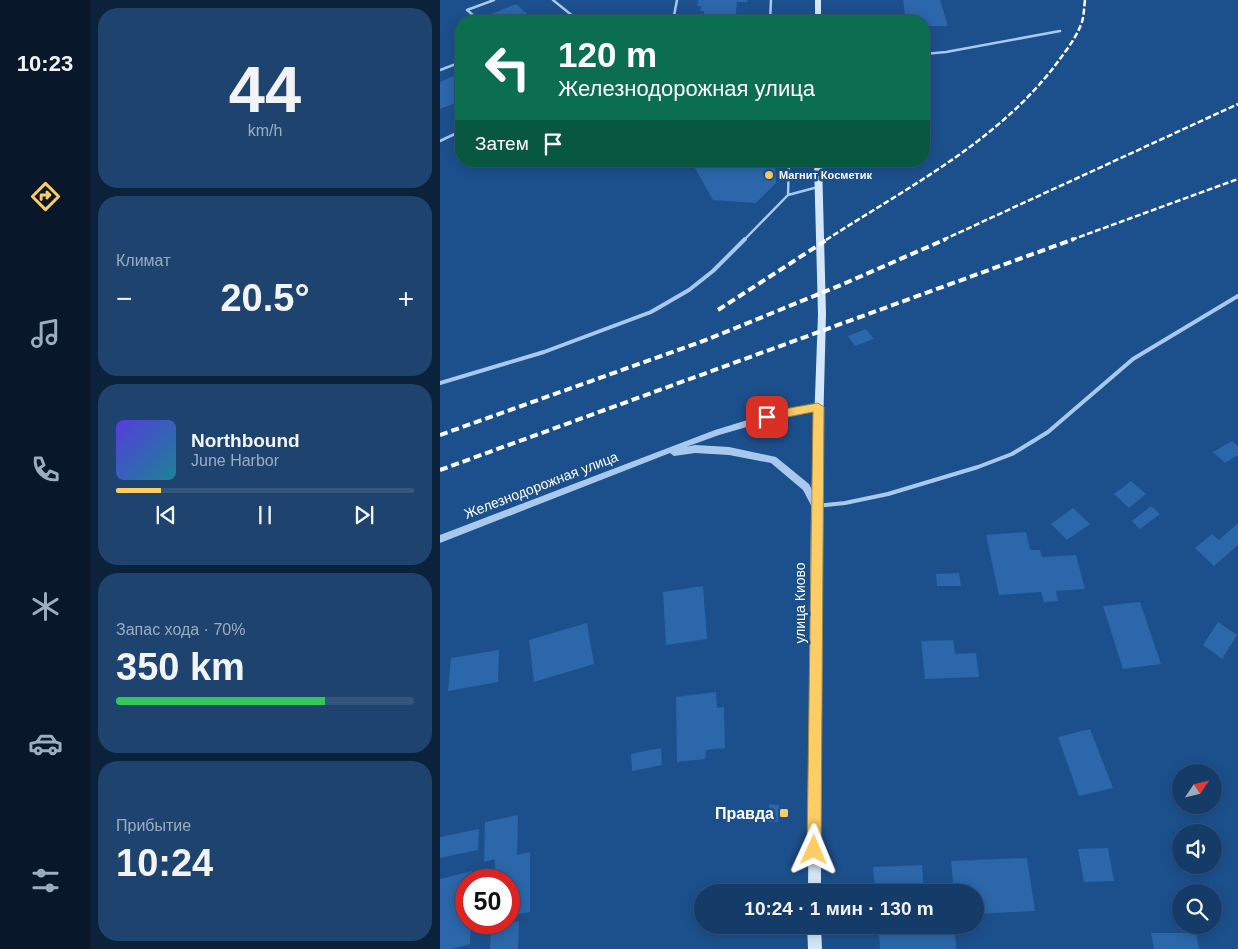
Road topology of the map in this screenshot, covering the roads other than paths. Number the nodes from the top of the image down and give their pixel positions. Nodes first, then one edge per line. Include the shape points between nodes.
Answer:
1 (494, 0) edge
2 (553, 0) edge
3 (677, 0) edge
4 (770, 0) edge
5 (818, 0) edge
6 (473, 15) edge
7 (571, 15) edge
8 (675, 15) edge
9 (770, 15) edge
10 (818, 15) edge
11 (1060, 31) dead end
12 (930, 53) edge
13 (455, 64) edge
14 (440, 70) edge
15 (455, 134) edge
16 (440, 141) edge
17 (789, 167) edge
18 (818, 167) edge
19 (818, 187) junction
20 (788, 195) junction
21 (1238, 296) edge
22 (440, 383) edge
23 (818, 407) junction
24 (652, 456) junction
25 (816, 506) junction
26 (440, 539) edge
27 (814, 884) edge
28 (814, 934) edge
29 (815, 949) edge

1 - 6 lane via 467,10
2 - 7 lane
3 - 8 lane
4 - 9 lane
5 - 10 main road
11 - 12 lane
13 - 14 lane
15 - 16 lane
17 - 20 lane
18 - 19 main road, улица Киово
19 - 20 lane
19 - 23 main road, улица Киово via 822,314
20 - 22 lane via 713,272 651,312 544,352
21 - 25 lane via 1172,332 1127,364 1024,448 980,467 876,498 841,506
23 - 24 street, Железнодорожная улица via 750,421
23 - 25 main road, улица Киово
24 - 25 street, Железнодорожная улица via 695,448 773,460 806,487
24 - 26 street, Железнодорожная улица
25 - 27 main road, улица Киово
28 - 29 main road

